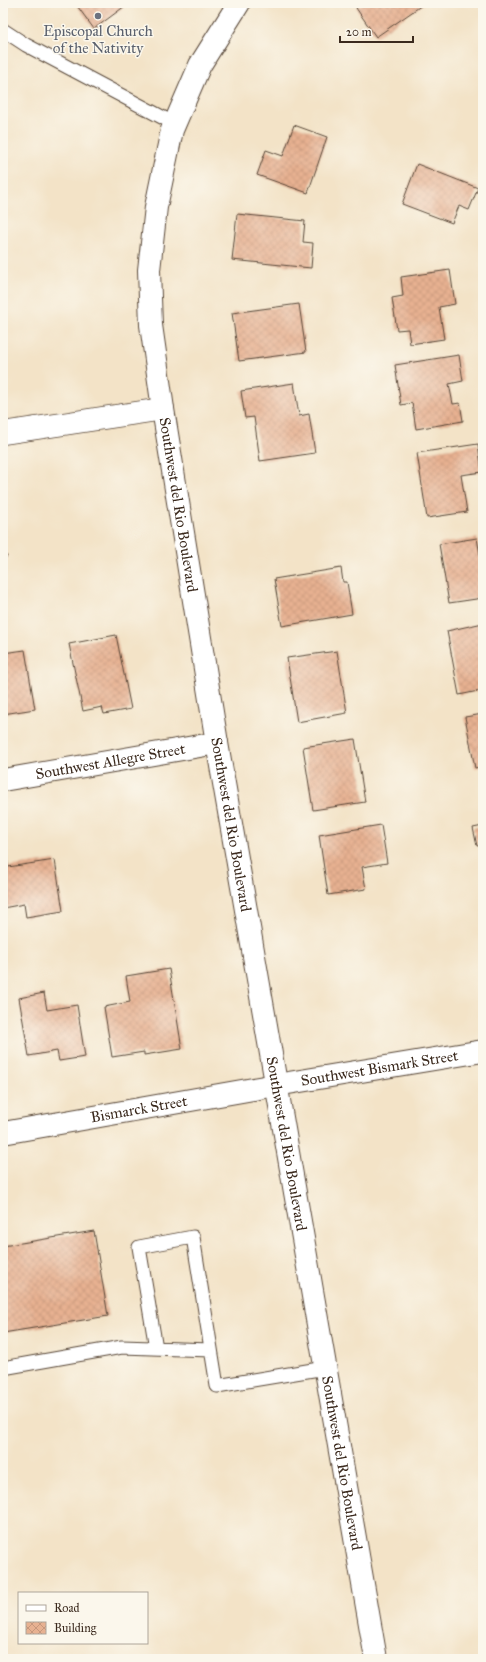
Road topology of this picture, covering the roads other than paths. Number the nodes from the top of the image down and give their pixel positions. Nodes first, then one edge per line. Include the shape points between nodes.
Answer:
1 (239, 3) edge
2 (3, 30) edge
3 (175, 124) junction
4 (163, 409) junction
5 (3, 433) edge
6 (217, 743) junction
7 (3, 780) edge
8 (483, 1051) edge
9 (276, 1085) junction
10 (3, 1134) edge
11 (156, 1348) junction
12 (211, 1350) junction
13 (3, 1368) edge
14 (325, 1368) junction
15 (376, 1659) edge

1 - 3 street, Southwest del Rio Boulevard via 200,65
2 - 3 lane via 26,45
3 - 4 street, Southwest del Rio Boulevard via 156,207 149,270 151,325
4 - 5 street
4 - 6 street, Southwest del Rio Boulevard
6 - 7 street, Southwest Allegre Street
6 - 9 street, Southwest del Rio Boulevard
8 - 9 street, Southwest Bismark Street
9 - 10 street, Bismarck Street
9 - 14 street, Southwest del Rio Boulevard
11 - 12 lane
11 - 12 lane via 139,1247 192,1237
11 - 13 lane via 122,1347
12 - 14 lane via 217,1386
14 - 15 street, Southwest del Rio Boulevard

